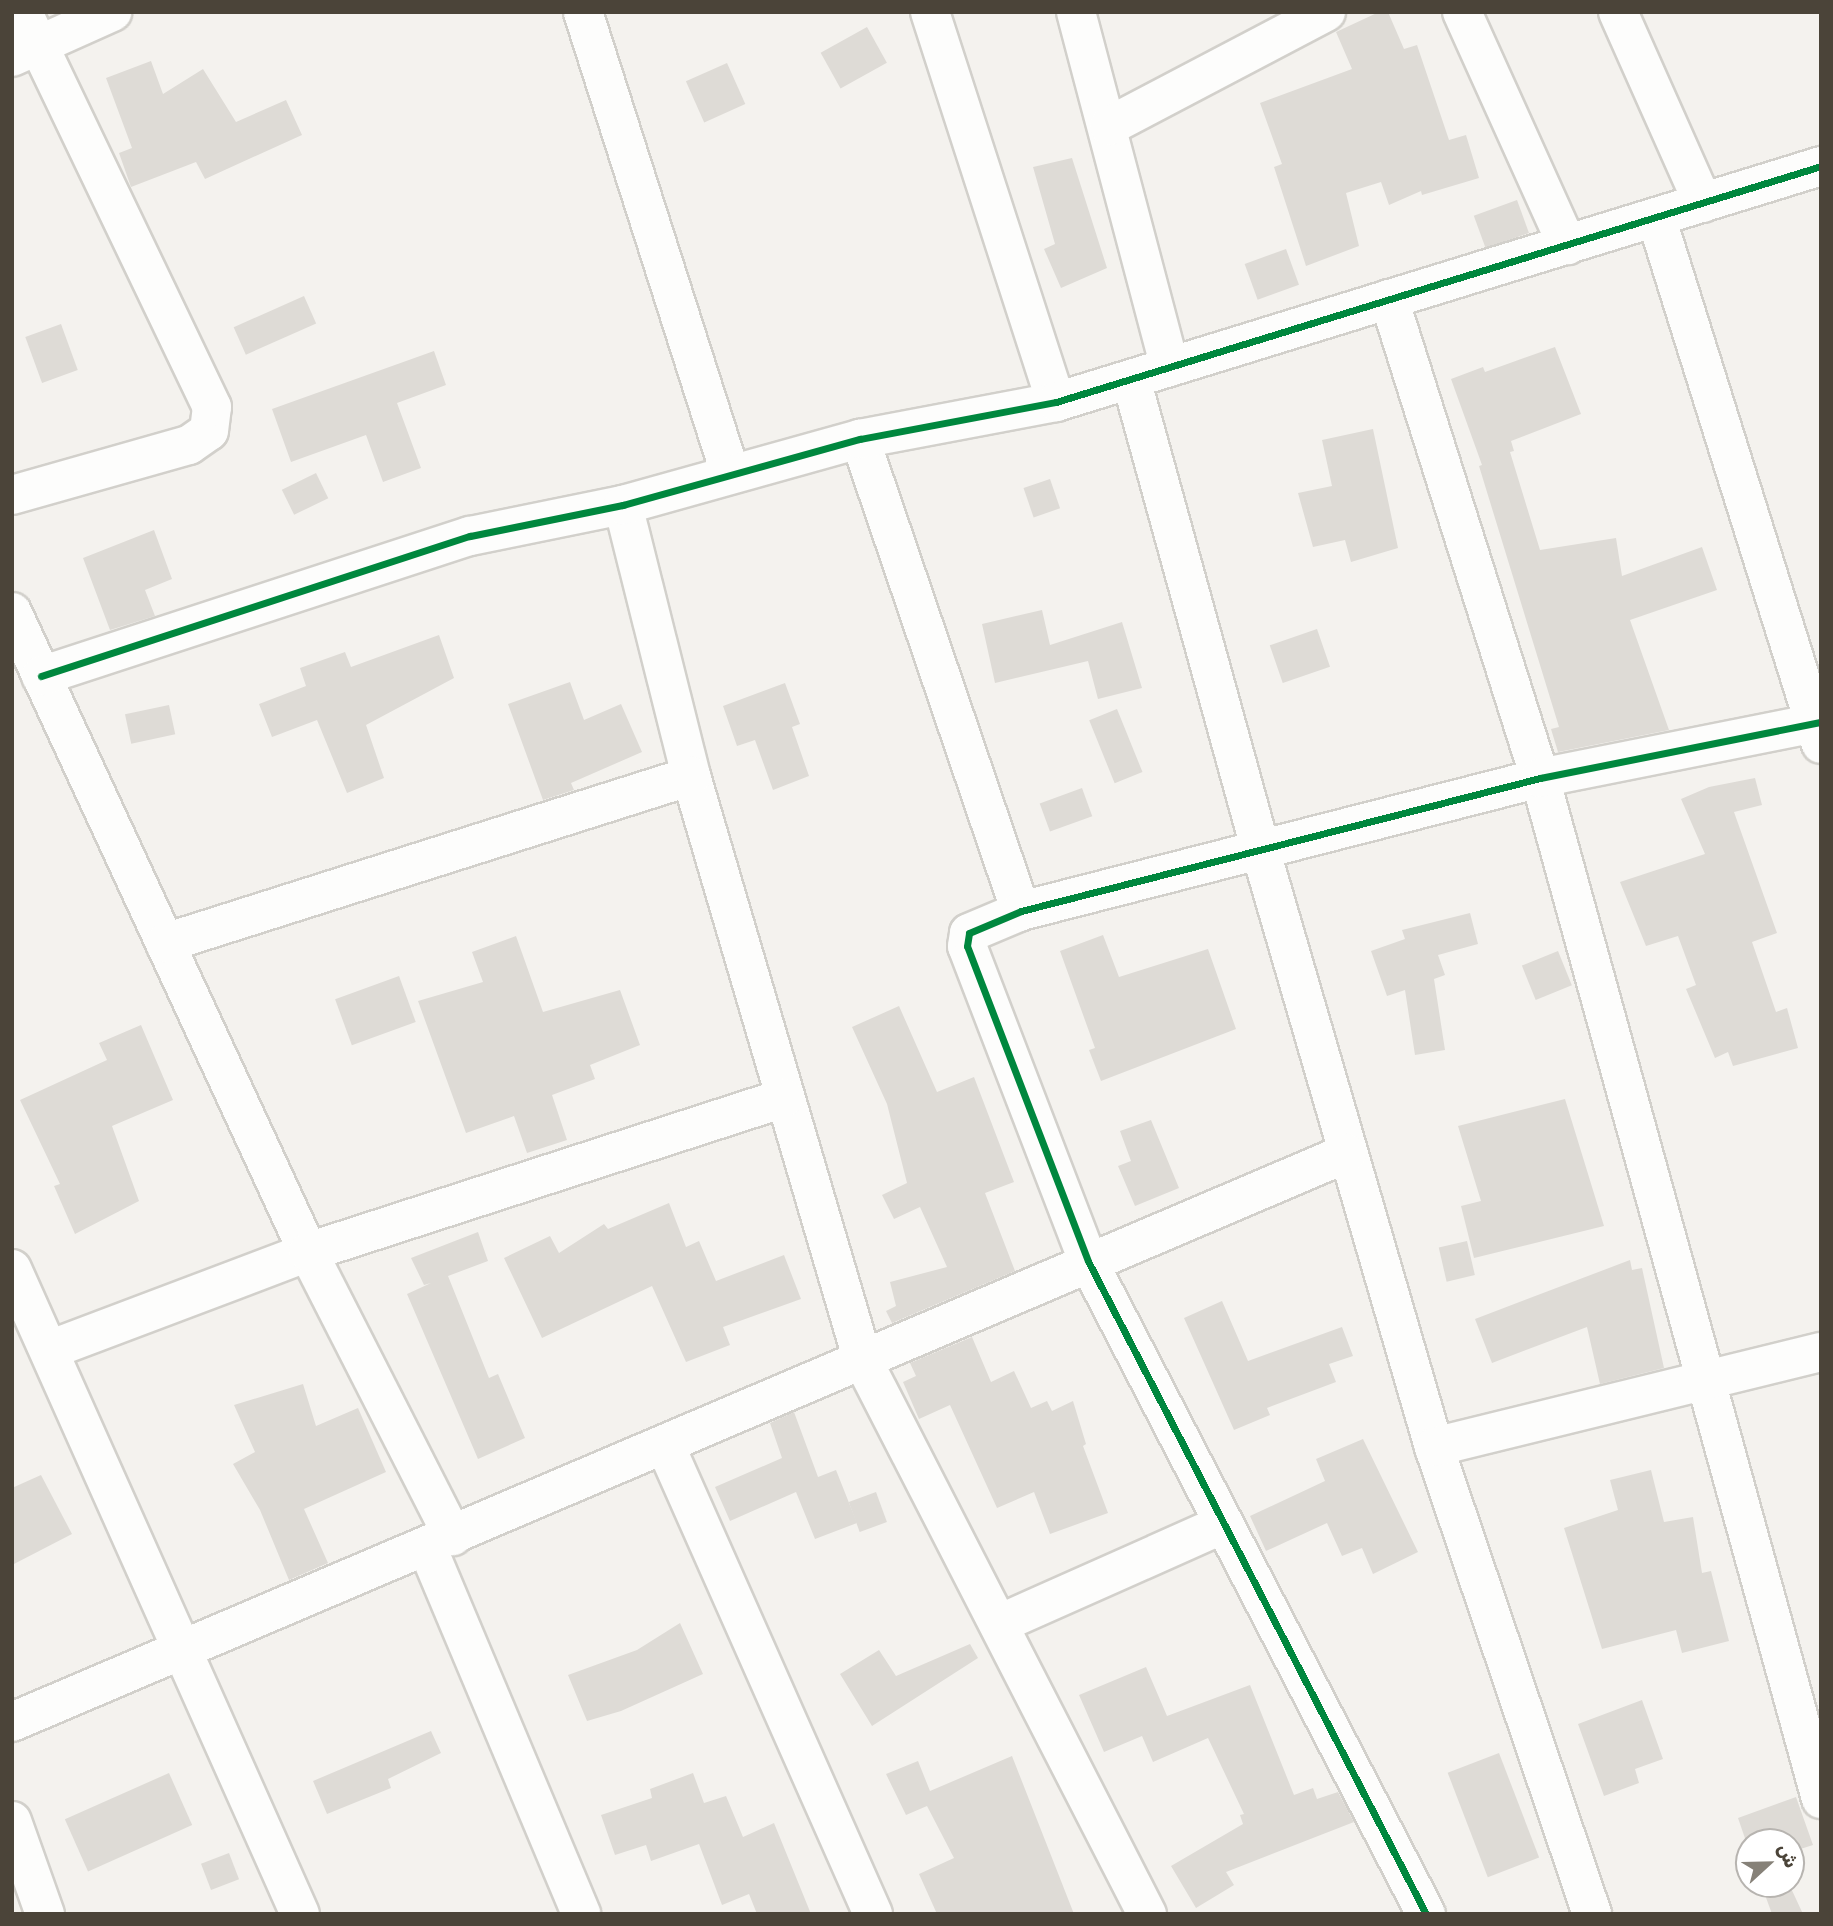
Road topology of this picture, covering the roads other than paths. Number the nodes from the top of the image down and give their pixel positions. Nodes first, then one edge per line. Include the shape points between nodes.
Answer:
1 (23, 12) edge
2 (112, 12) edge
3 (583, 12) edge
4 (930, 12) edge
5 (1076, 12) edge
6 (1326, 12) edge
7 (1462, 12) edge
8 (1618, 12) edge
9 (27, 52) edge
10 (1109, 126) junction
11 (1821, 166) edge
12 (1703, 203) junction
13 (1656, 217) junction
14 (1567, 245) junction
15 (1389, 299) junction
16 (1170, 367) junction
17 (1131, 379) junction
18 (1056, 402) junction
19 (860, 439) junction
20 (730, 473) junction
21 (12, 495) edge
22 (623, 505) junction
23 (12, 612) edge
24 (41, 676) junction
25 (1819, 730) edge
26 (691, 776) junction
27 (1540, 778) junction
28 (1261, 852) junction
29 (1021, 911) junction
30 (165, 943) junction
31 (784, 1098) junction
32 (1347, 1153) junction
33 (308, 1252) junction
34 (1088, 1261) junction
35 (15, 1284) edge
36 (49, 1350) junction
37 (1821, 1352) edge
38 (863, 1362) junction
39 (1704, 1383) junction
40 (665, 1446) junction
41 (1434, 1447) junction
42 (1224, 1524) junction
43 (440, 1541) junction
44 (999, 1624) junction
45 (184, 1646) junction
46 (12, 1722) edge
47 (1821, 1799) edge
48 (12, 1821) edge
49 (45, 1914) edge
50 (300, 1914) edge
51 (581, 1914) edge
52 (873, 1914) edge
53 (1147, 1914) edge
54 (1426, 1914) edge
55 (1592, 1914) edge

1 - 9 street
2 - 9 street
3 - 20 street
4 - 18 street
5 - 10 street
6 - 10 street
7 - 14 street
8 - 12 street
9 - 21 street via 212,407 209,431 189,445
10 - 16 street
11 - 12 street
12 - 13 street
13 - 14 street
13 - 25 street
14 - 15 street
15 - 16 street
15 - 27 street
16 - 17 street
17 - 18 street
17 - 28 street
18 - 19 street
19 - 20 street
19 - 29 street
20 - 22 street
22 - 24 street via 470,536
22 - 26 street
23 - 24 street
24 - 30 street
25 - 27 street
26 - 30 street
26 - 31 street
27 - 28 street
27 - 39 street
28 - 29 street
28 - 32 street
29 - 34 street via 978,926 970,933 967,946
30 - 33 street
31 - 33 street
31 - 38 street
32 - 34 street
32 - 41 street
33 - 36 street
33 - 43 street
34 - 38 street via 1008,1301
34 - 42 street
35 - 36 street
36 - 45 street
37 - 39 street
38 - 40 street
38 - 44 street
39 - 41 street
39 - 47 street
40 - 43 street
40 - 52 street
41 - 55 street
42 - 44 street
42 - 54 street
43 - 45 street
43 - 51 street
44 - 53 street
45 - 46 street
45 - 50 street
48 - 49 street

